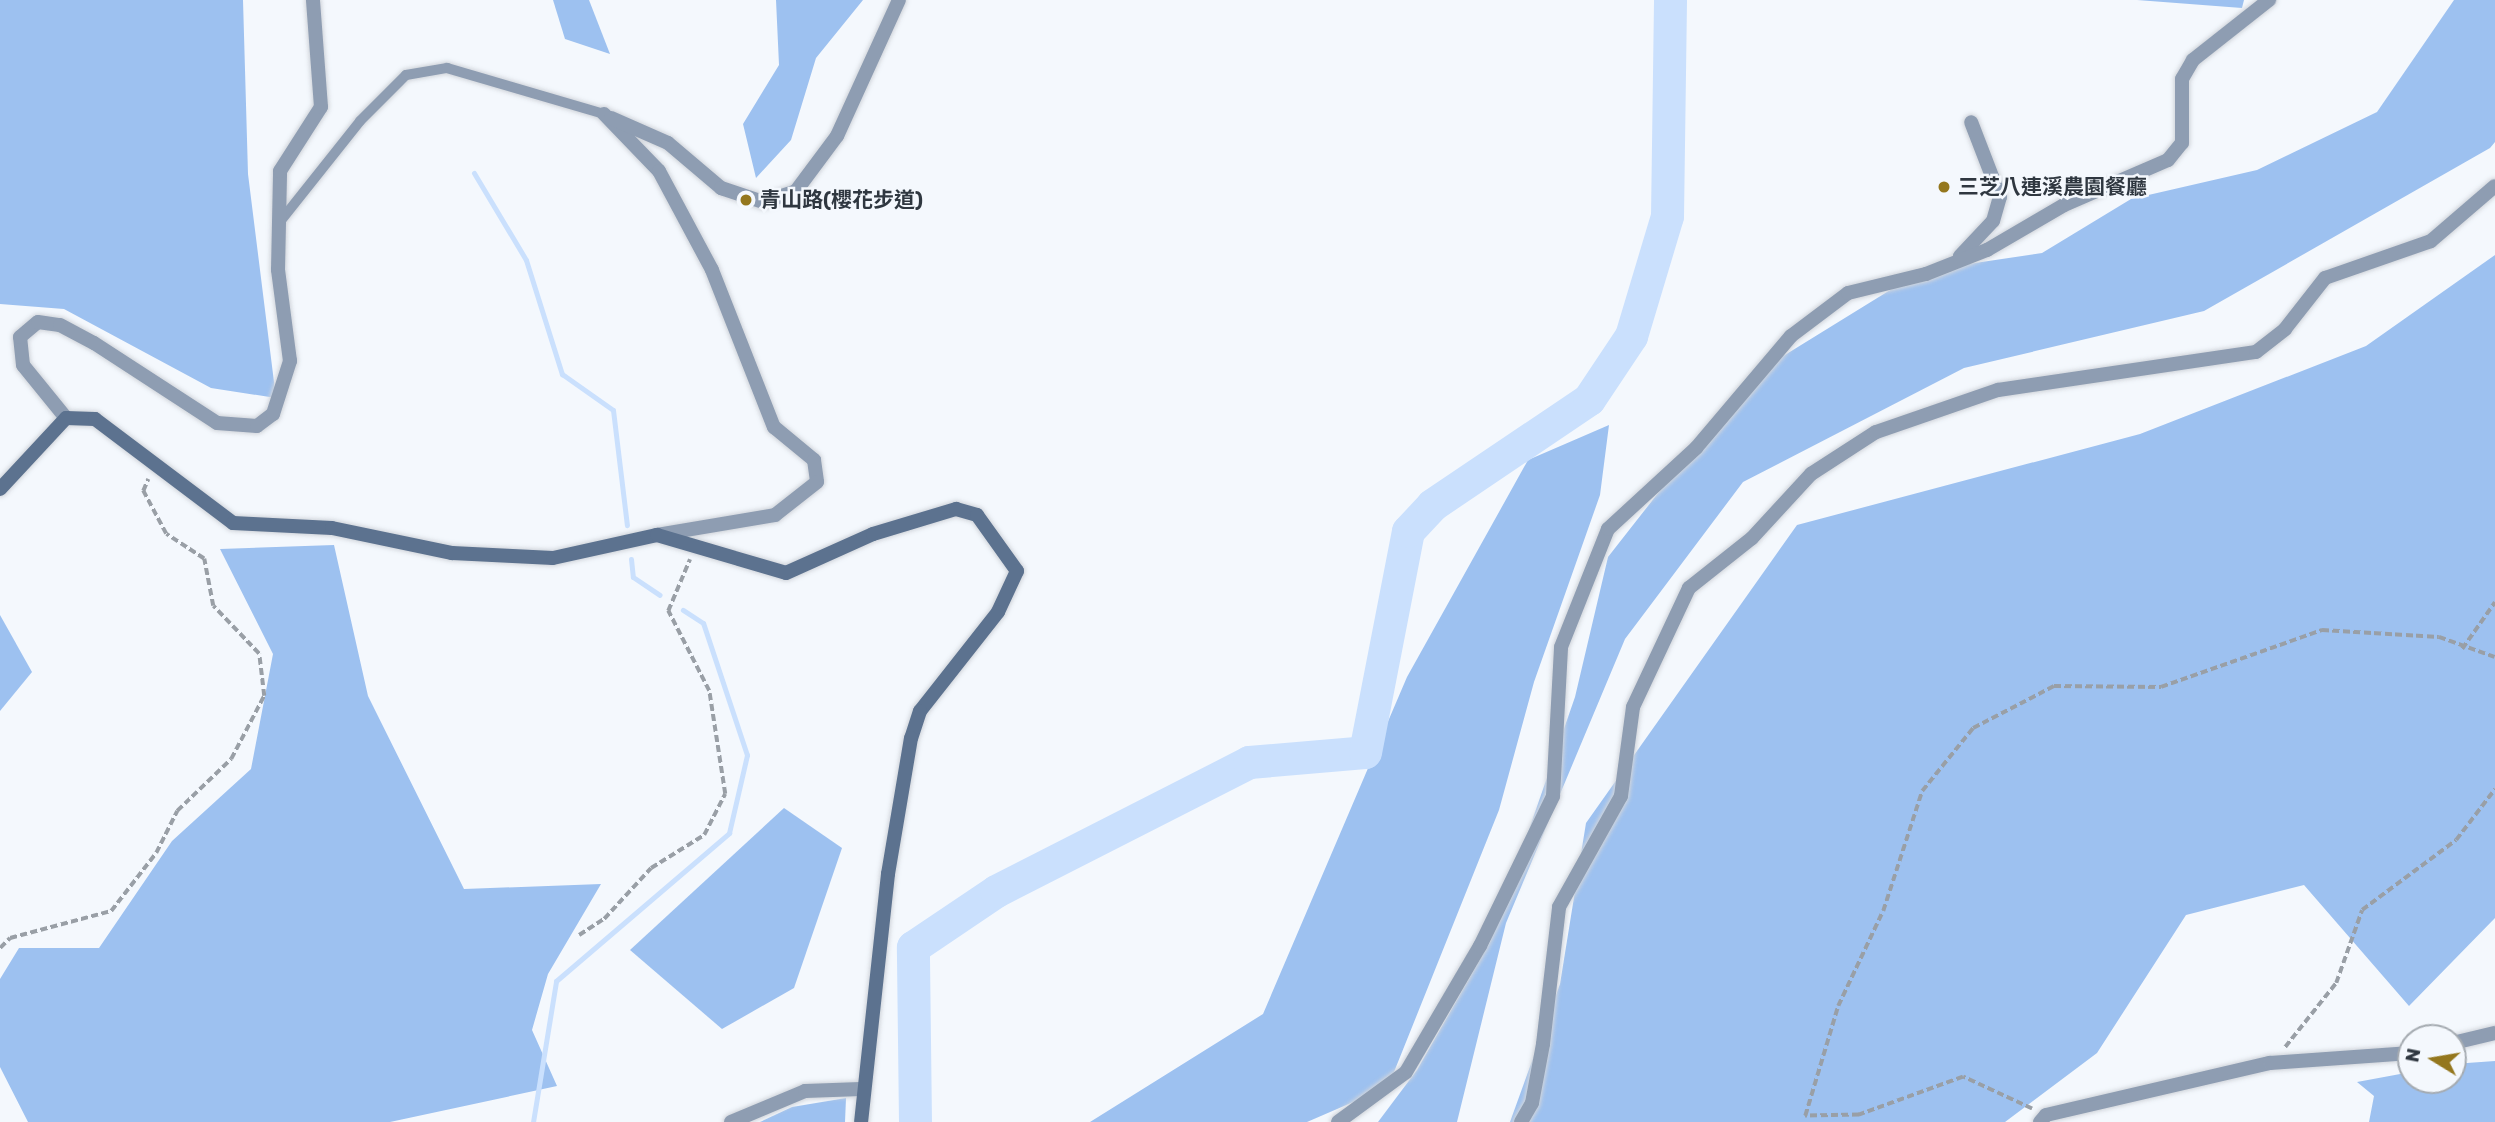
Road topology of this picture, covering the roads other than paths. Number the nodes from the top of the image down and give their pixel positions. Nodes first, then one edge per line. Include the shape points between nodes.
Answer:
1 (313, 0) edge
2 (899, 0) edge
3 (2269, 0) edge
4 (604, 114) junction
5 (1971, 122) dead end
6 (2495, 186) edge
7 (276, 226) junction
8 (1960, 256) junction
9 (66, 418) junction
10 (0, 489) edge
11 (657, 535) junction
12 (2495, 1033) edge
13 (2467, 1040) edge
14 (2397, 1054) edge
15 (862, 1089) junction
16 (2043, 1119) edge
17 (731, 1122) edge
18 (861, 1122) edge
19 (1338, 1122) edge
20 (1521, 1122) edge

1 - 7 street via 321,107 280,171
2 - 4 street via 837,136 796,191 763,202 722,188 668,143
3 - 8 street via 2193,60 2182,79 2182,143 2168,160 2064,205 1987,250
4 - 7 lane via 447,68 406,75 360,121
4 - 11 street via 659,171 712,270 774,427 814,460 817,482 775,515
5 - 8 street via 2000,197 1993,221
6 - 20 street via 2431,241 2325,278 2285,329 2256,352 1998,390 1876,432 1811,474 1752,538 1689,588 1633,707 1621,796 1559,908 1544,1044 1532,1103
7 - 9 street via 290,361 272,414 257,426 217,424 94,343 60,325 38,322 20,337 23,365
8 - 19 street via 1926,274 1848,293 1791,336 1696,448 1608,529 1561,647 1553,796 1480,946 1406,1072
9 - 10 street
9 - 11 street via 95,419 217,513 256,526 332,528 505,559 553,558
11 - 15 street via 697,543 786,573 873,534 956,509 977,515 1017,572 998,612 920,711 911,738
12 - 13 street
14 - 16 street via 2270,1063
15 - 17 street via 805,1091
15 - 18 street

